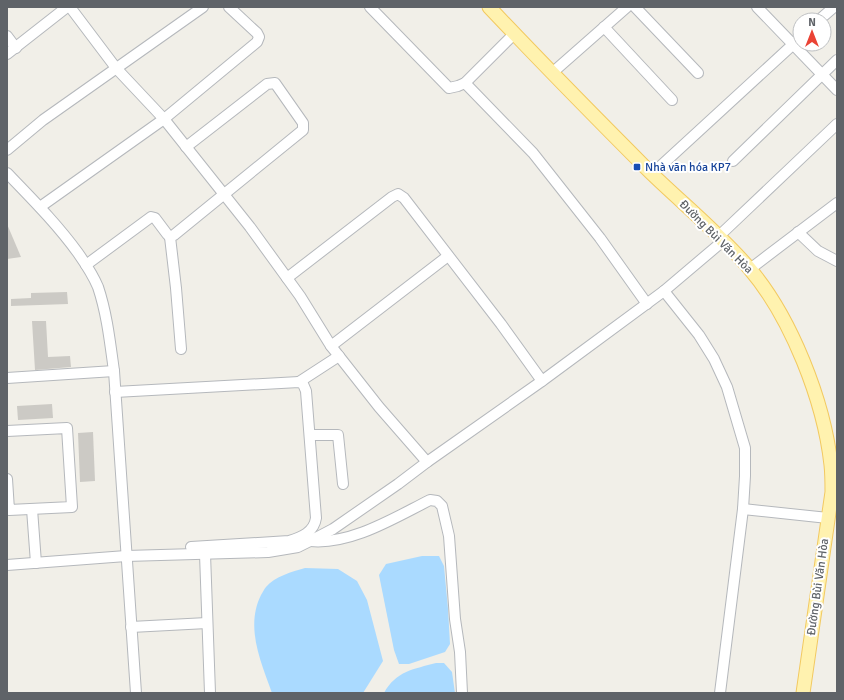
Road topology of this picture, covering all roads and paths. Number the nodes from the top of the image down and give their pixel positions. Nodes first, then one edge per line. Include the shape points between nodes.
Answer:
1 (68, 7) edge
2 (203, 7) edge
3 (229, 7) edge
4 (370, 7) edge
5 (489, 7) edge
6 (635, 7) edge
7 (758, 7) edge
8 (619, 9) edge
9 (604, 27) junction
10 (514, 34) junction
11 (7, 36) edge
12 (792, 37) edge
13 (792, 45) edge
14 (16, 48) junction
15 (804, 52) edge
16 (7, 54) edge
17 (837, 60) edge
18 (116, 68) junction
19 (552, 73) junction
20 (698, 73) dead end
21 (822, 75) junction
22 (465, 83) junction
23 (837, 90) edge
24 (672, 100) dead end
25 (164, 119) junction
26 (837, 124) edge
27 (186, 147) junction
28 (7, 150) edge
29 (733, 161) dead end
30 (7, 173) edge
31 (652, 174) junction
32 (224, 194) junction
33 (837, 203) edge
34 (40, 207) junction
35 (798, 232) junction
36 (170, 237) junction
37 (721, 239) junction
38 (448, 256) junction
39 (837, 261) edge
40 (86, 265) junction
41 (750, 269) junction
42 (286, 278) junction
43 (664, 291) junction
44 (647, 304) junction
45 (331, 346) junction
46 (181, 349) dead end
47 (339, 356) junction
48 (114, 371) junction
49 (7, 378) edge
50 (542, 381) junction
51 (299, 382) junction
52 (115, 392) junction
53 (7, 431) edge
54 (310, 435) junction
55 (428, 462) junction
56 (7, 479) edge
57 (343, 484) dead end
58 (743, 508) junction
59 (32, 509) junction
60 (828, 518) junction
61 (310, 541) junction
62 (191, 547) dead end
63 (205, 554) junction
64 (126, 556) junction
65 (36, 563) junction
66 (7, 565) edge
67 (207, 623) junction
68 (131, 626) junction
69 (136, 693) edge
70 (210, 693) edge
71 (462, 693) edge
72 (720, 693) edge
73 (802, 693) edge

1 - 14 street
1 - 18 street
2 - 18 street
3 - 25 street via 257,33 257,42
4 - 22 street via 449,88
5 - 10 main road, Đường Bùi Văn Hòa
6 - 20 street
7 - 12 street
8 - 9 street
9 - 19 street
9 - 24 street
10 - 19 main road, Đường Bùi Văn Hòa
10 - 22 street
11 - 14 street
13 - 31 street
14 - 16 street
15 - 21 street
17 - 21 street
18 - 25 street
18 - 28 street via 43,120
19 - 31 main road, Đường Bùi Văn Hòa
21 - 23 street
21 - 29 street
22 - 44 street via 533,153 600,238
25 - 27 street
25 - 34 street
26 - 37 street
27 - 32 street
27 - 32 street via 267,84 275,83 303,124 303,130
30 - 34 street
31 - 37 main road, Đường Bùi Văn Hòa
32 - 36 street
32 - 42 street
33 - 35 street
34 - 40 street via 65,235
35 - 39 street via 818,251
35 - 41 street
36 - 40 street via 155,218 151,217
36 - 46 street
37 - 41 main road, Đường Bùi Văn Hòa
37 - 43 street
38 - 42 street via 404,198 398,194
38 - 45 street
38 - 50 street
40 - 48 street via 97,286 106,317
41 - 60 main road, Đường Bùi Văn Hòa via 788,327 821,415 831,465 832,492
42 - 45 street
43 - 44 street
43 - 58 street via 699,335 727,387 745,448
44 - 50 street
45 - 47 street
47 - 51 street
47 - 55 street via 379,407
48 - 49 street
48 - 52 street
50 - 55 street
51 - 52 street
51 - 54 street via 306,391
52 - 64 street
53 - 59 street via 67,428 72,507
54 - 57 street via 338,435
54 - 62 street via 316,518 313,528 308,533 289,541
55 - 61 street via 333,529
56 - 59 street via 9,510
58 - 60 street
58 - 72 street
59 - 65 street
60 - 73 main road, Đường Bùi Văn Hòa
61 - 63 street via 298,547 268,552
61 - 71 street via 324,543 360,533 430,500 437,501 442,506 449,536
63 - 64 street
63 - 67 street
64 - 65 street
64 - 68 street
65 - 66 street
67 - 68 street
67 - 70 street
68 - 69 street

